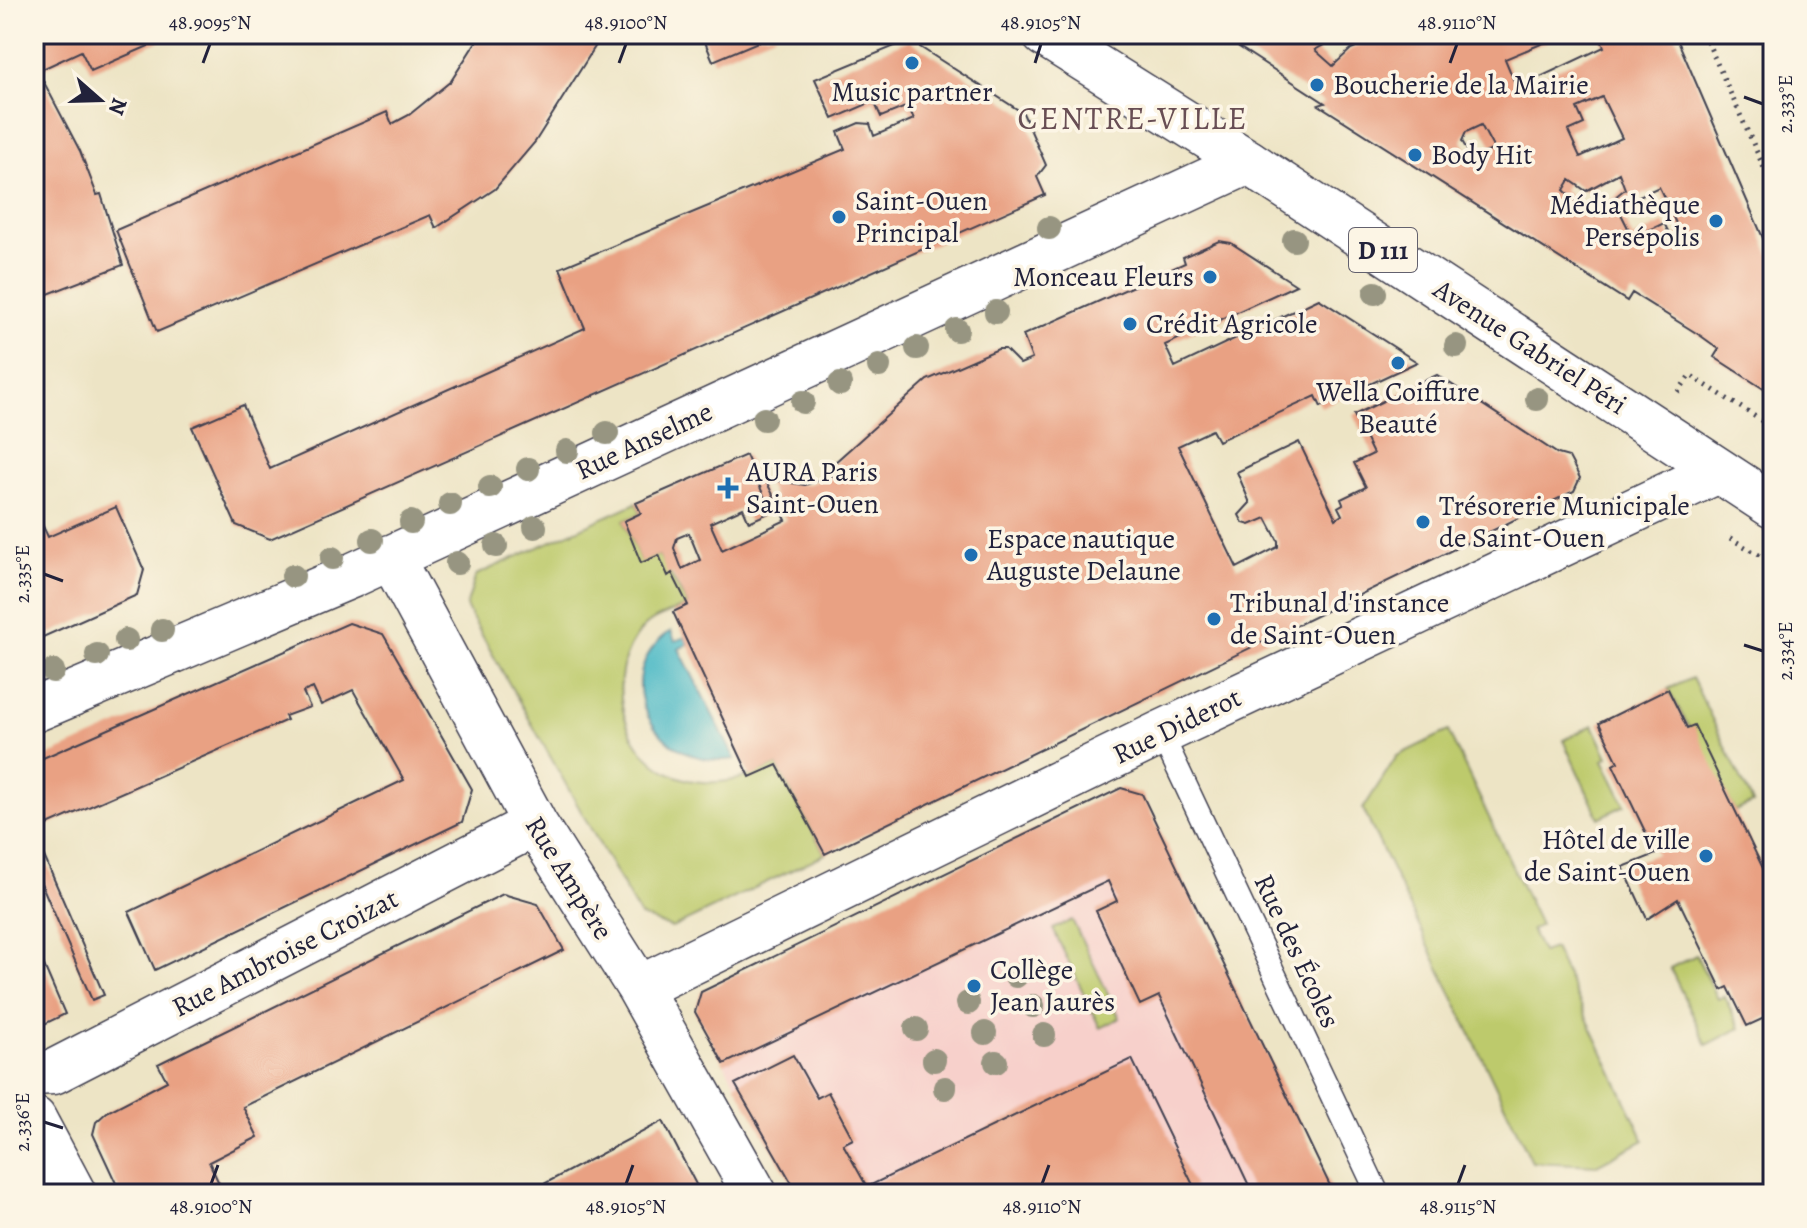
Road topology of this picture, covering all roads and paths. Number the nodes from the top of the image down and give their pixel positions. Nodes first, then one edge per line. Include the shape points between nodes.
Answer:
1 (1044, 34) edge
2 (1704, 34) edge
3 (1248, 162) junction
4 (1773, 188) edge
5 (1690, 375) dead end
6 (1773, 428) edge
7 (1718, 471) junction
8 (1773, 506) edge
9 (391, 557) junction
10 (34, 710) edge
11 (1161, 733) junction
12 (535, 824) junction
13 (639, 988) junction
14 (34, 1073) edge
15 (34, 1119) edge
16 (74, 1194) edge
17 (755, 1194) edge
18 (1378, 1194) edge

1 - 3 street, Avenue Gabriel Péri / D 111
2 - 4 path
3 - 7 street, Avenue Gabriel Péri / D 111
3 - 9 street, Rue Anselme
5 - 6 path
7 - 8 street, Avenue Gabriel Péri / D 111
7 - 11 street, Rue Diderot
9 - 10 street, Rue Anselme
9 - 12 street, Rue Ampère
11 - 13 street, Rue Diderot
11 - 18 lane, Rue des Écoles
12 - 13 street, Rue Ampère
12 - 14 street, Rue Ambroise Croizat via 53,1072
13 - 17 street, Rue Ampère
15 - 16 street

